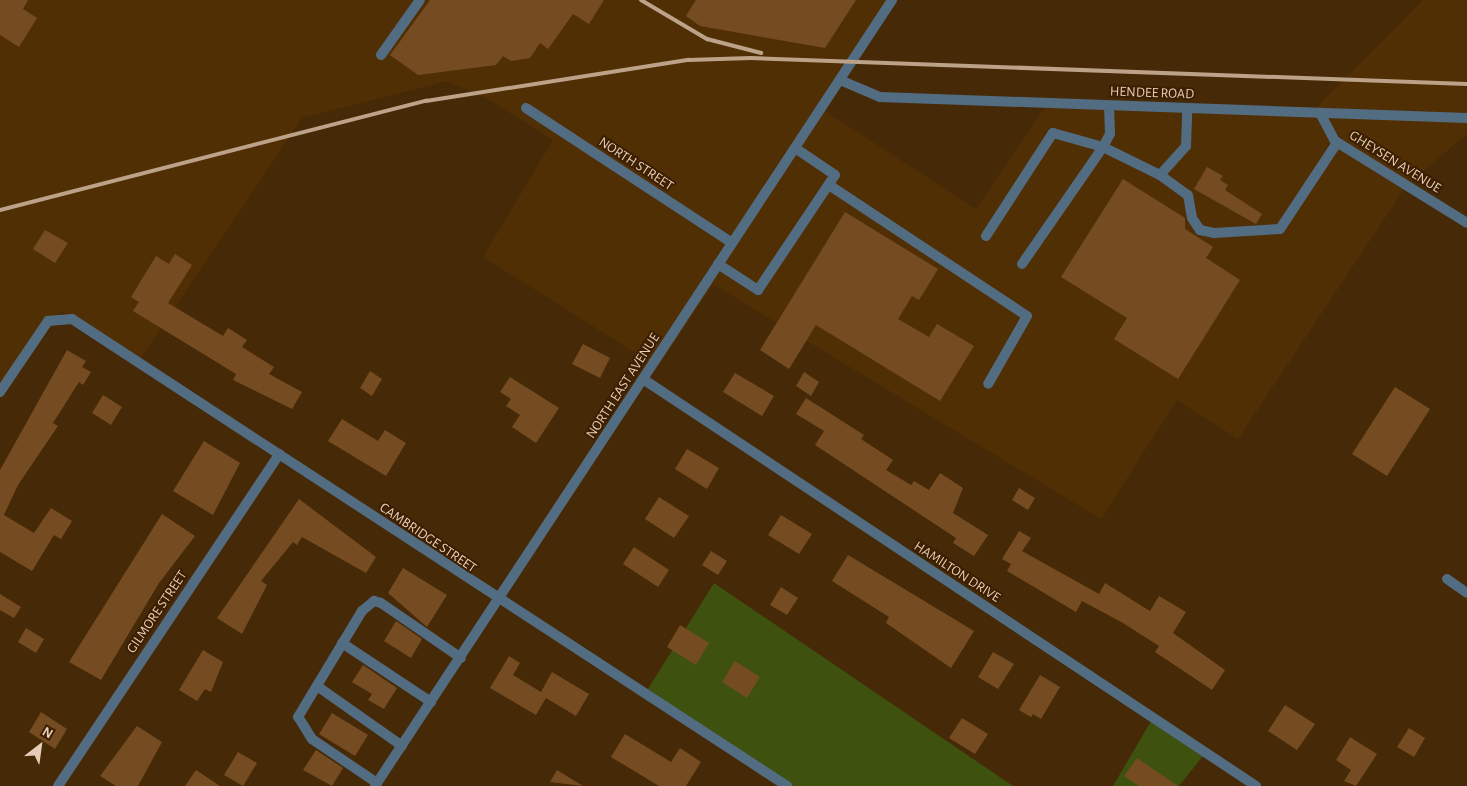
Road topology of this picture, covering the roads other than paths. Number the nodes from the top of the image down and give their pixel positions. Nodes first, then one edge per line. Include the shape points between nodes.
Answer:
1 (420, 0) edge
2 (892, 0) edge
3 (381, 55) dead end
4 (840, 80) junction
5 (1108, 106) junction
6 (526, 108) dead end
7 (1187, 108) junction
8 (1320, 113) junction
9 (1467, 118) edge
10 (1337, 142) junction
11 (1103, 147) junction
12 (795, 148) junction
13 (1160, 175) junction
14 (829, 184) junction
15 (1467, 223) edge
16 (986, 236) dead end
17 (732, 243) junction
18 (718, 264) junction
19 (1022, 264) dead end
20 (643, 379) junction
21 (988, 384) dead end
22 (0, 392) edge
23 (279, 454) junction
24 (1447, 579) dead end
25 (1467, 593) edge
26 (499, 600) junction
27 (342, 643) junction
28 (461, 658) junction
29 (317, 686) junction
30 (431, 702) junction
31 (402, 746) junction
32 (376, 785) edge
33 (58, 786) edge
34 (787, 786) edge
35 (1256, 786) edge

1 - 3 street
2 - 4 street, NORTH EAST AVENUE
4 - 5 street, HENDEE ROAD via 880,97
4 - 12 street, NORTH EAST AVENUE
5 - 7 street, HENDEE ROAD
5 - 11 street via 1110,134
6 - 17 street, NORTH STREET
7 - 8 street, HENDEE ROAD
7 - 13 street via 1186,146
8 - 9 street, HENDEE ROAD
8 - 10 street, GHEYSEN AVENUE via 1326,131
10 - 13 street via 1280,228 1200,230 1192,218 1188,195
10 - 15 street, GHEYSEN AVENUE
11 - 13 street
11 - 16 street via 1053,133
11 - 19 street
12 - 14 street via 835,175
12 - 17 street, NORTH EAST AVENUE
14 - 18 street via 758,290
14 - 21 street via 1027,316
17 - 18 street, NORTH EAST AVENUE
18 - 20 street, NORTH EAST AVENUE
20 - 26 street, NORTH EAST AVENUE
20 - 35 street, HAMILTON DRIVE
22 - 23 street, CAMBRIDGE STREET via 53,317 72,319
23 - 26 street, CAMBRIDGE STREET
23 - 33 street, GILMORE STREET
24 - 25 street
26 - 28 street, NORTH EAST AVENUE
26 - 34 street, CAMBRIDGE STREET
27 - 28 street via 374,601
27 - 29 street
27 - 30 street
28 - 30 street, NORTH EAST AVENUE
29 - 31 street
29 - 32 street via 298,717 312,739
30 - 31 street, NORTH EAST AVENUE
31 - 32 street, NORTH EAST AVENUE

